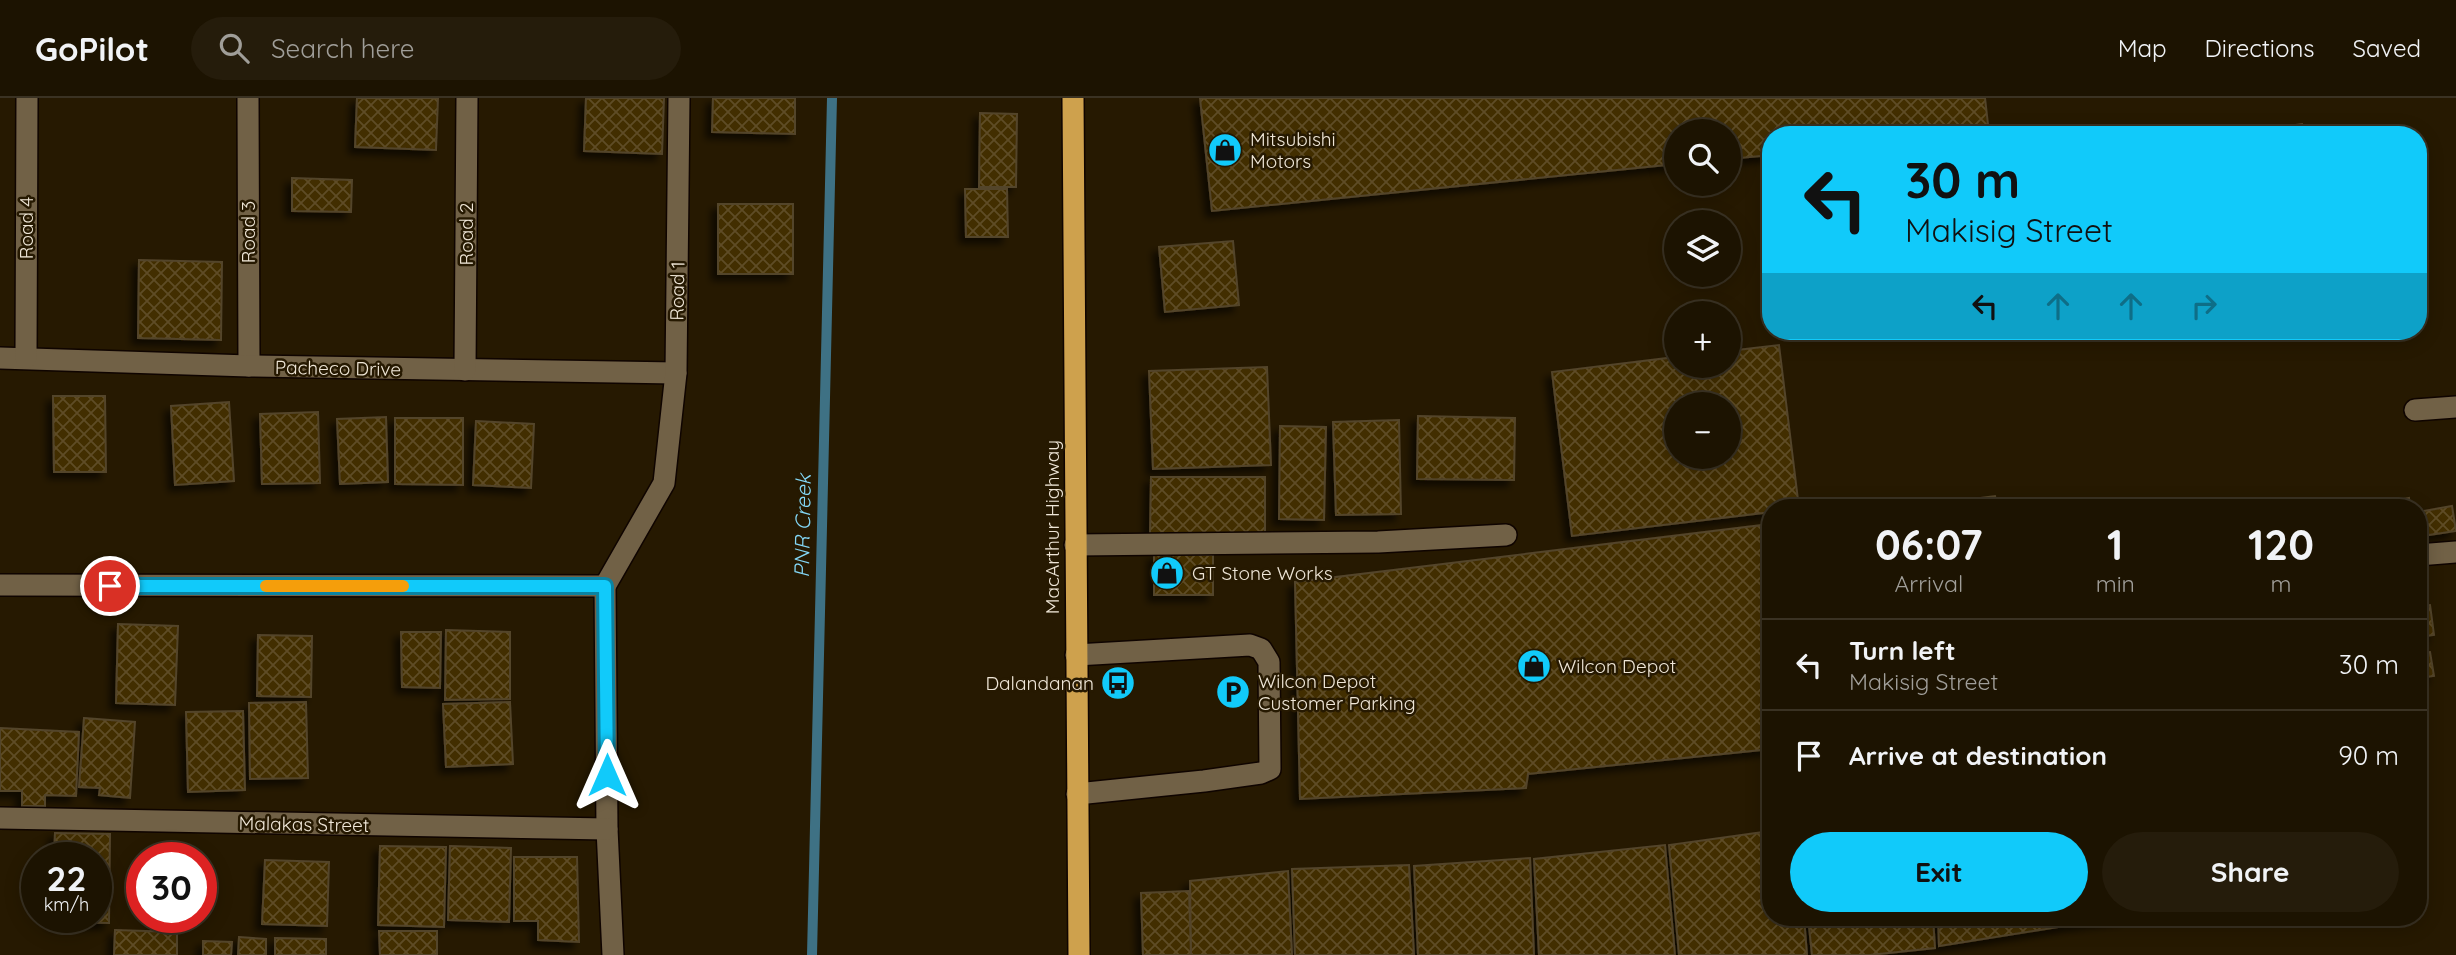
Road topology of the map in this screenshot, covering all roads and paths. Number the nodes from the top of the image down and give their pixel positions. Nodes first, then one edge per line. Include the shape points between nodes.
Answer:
1 (27, 98) edge
2 (248, 98) edge
3 (467, 98) edge
4 (679, 98) edge
5 (1073, 98) edge
6 (0, 358) edge
7 (26, 358) junction
8 (248, 366) junction
9 (465, 370) junction
10 (676, 373) junction
11 (2456, 407) edge
12 (2415, 410) dead end
13 (1506, 536) dead end
14 (1075, 545) junction
15 (2456, 552) edge
16 (2427, 554) edge
17 (0, 585) edge
18 (605, 586) junction
19 (1076, 655) junction
20 (1077, 794) junction
21 (0, 818) edge
22 (607, 829) junction
23 (612, 955) edge
24 (1079, 955) edge

1 - 7 street, Road 4
2 - 8 street, Road 3
3 - 9 street, Road 2
4 - 10 street, Road 1
5 - 14 highway, MacArthur Highway
6 - 7 street, Pacheco Drive
7 - 8 street, Pacheco Drive
8 - 9 street, Pacheco Drive
9 - 10 street, Pacheco Drive
10 - 18 street, Road 1 via 664,483
11 - 12 street
13 - 14 street
14 - 19 highway, MacArthur Highway
15 - 16 street
17 - 18 street
18 - 22 street
19 - 20 highway, MacArthur Highway
19 - 20 street via 1250,645 1261,649 1269,662 1270,769 1215,780
20 - 24 highway, MacArthur Highway
21 - 22 street, Malakas Street
22 - 23 street

